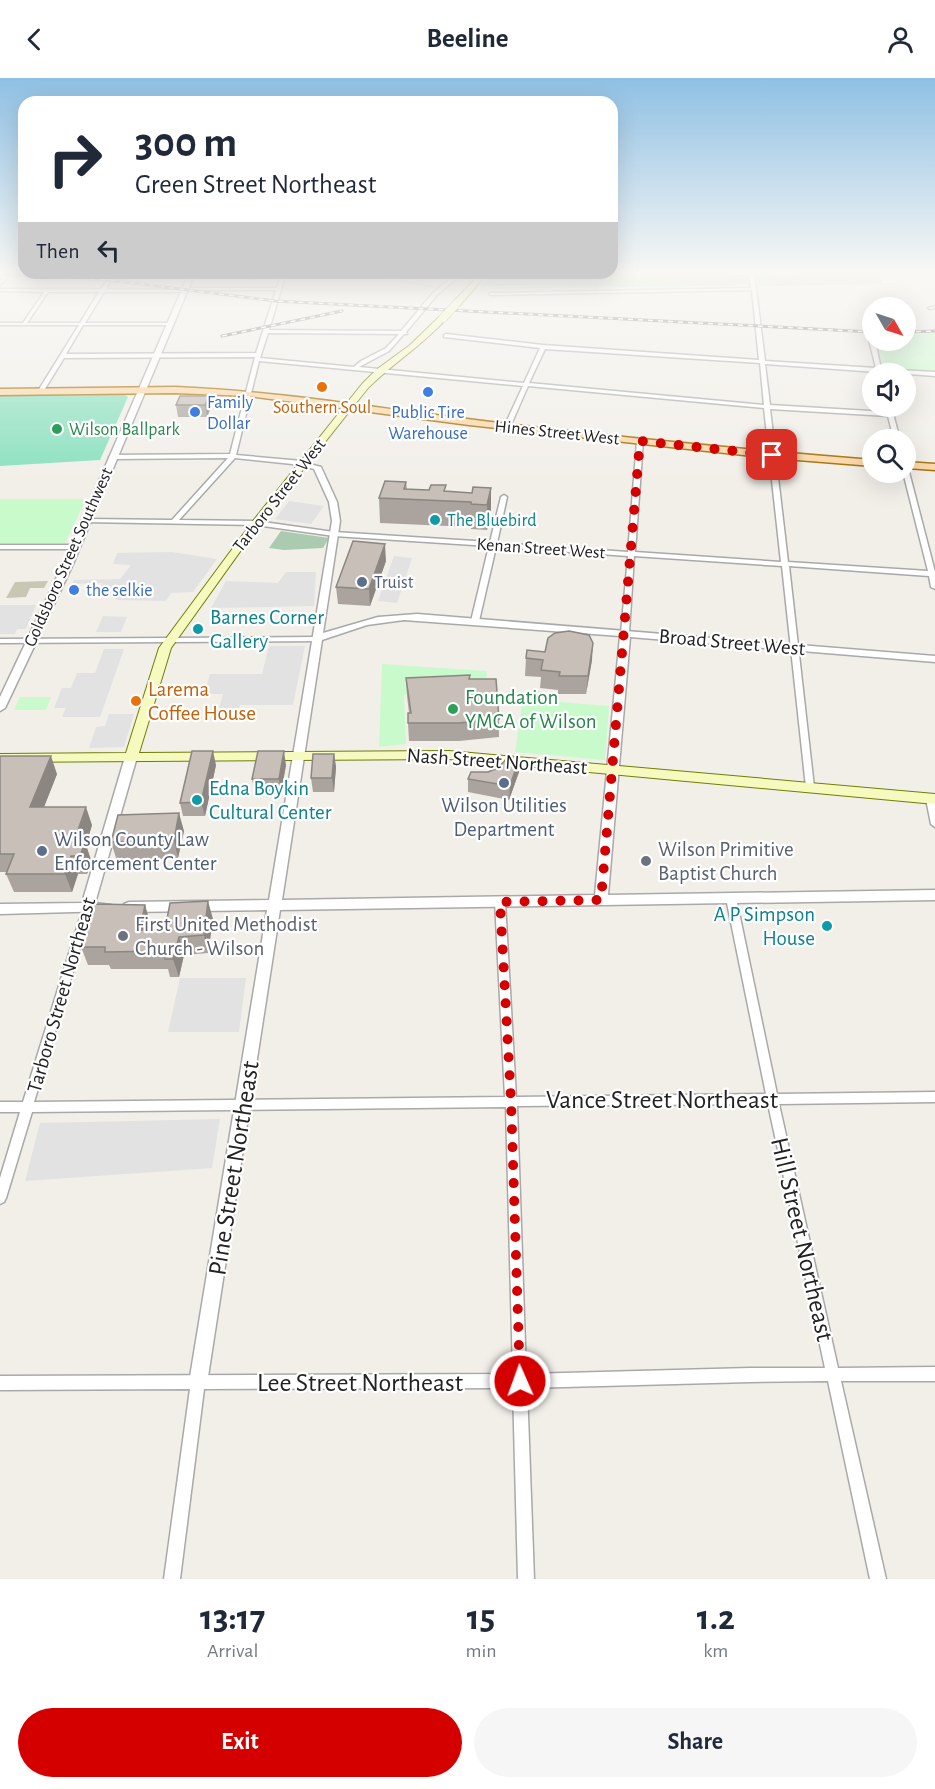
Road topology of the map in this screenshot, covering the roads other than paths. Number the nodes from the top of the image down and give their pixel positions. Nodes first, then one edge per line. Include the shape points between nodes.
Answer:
1 (70, 343) edge
2 (162, 343) edge
3 (262, 343) edge
4 (394, 343) edge
5 (417, 343) edge
6 (514, 343) edge
7 (760, 343) edge
8 (543, 346) junction
9 (62, 356) junction
10 (156, 356) junction
11 (258, 357) junction
12 (762, 363) junction
13 (354, 369) junction
14 (862, 371) edge
15 (379, 372) junction
16 (916, 373) edge
17 (935, 374) edge
18 (526, 385) junction
19 (140, 390) junction
20 (0, 392) edge
21 (41, 392) junction
22 (248, 393) junction
23 (767, 406) junction
24 (349, 408) junction
25 (862, 412) edge
26 (507, 427) junction
27 (640, 441) junction
28 (772, 455) junction
29 (233, 456) junction
30 (112, 457) junction
31 (862, 462) edge
32 (300, 466) junction
33 (916, 466) edge
34 (935, 467) edge
35 (909, 483) edge
36 (504, 497) dead end
37 (86, 521) junction
38 (176, 521) junction
39 (256, 523) junction
40 (334, 534) junction
41 (490, 545) junction
42 (0, 547) edge
43 (75, 548) junction
44 (632, 554) junction
45 (786, 564) junction
46 (933, 574) edge
47 (935, 586) edge
48 (475, 621) junction
49 (625, 633) junction
50 (316, 639) junction
51 (170, 640) junction
52 (0, 641) edge
53 (30, 641) junction
54 (796, 648) junction
55 (935, 659) edge
56 (0, 708) edge
57 (130, 757) junction
58 (297, 757) junction
59 (0, 758) edge
60 (613, 769) junction
61 (810, 787) junction
62 (932, 799) edge
63 (935, 824) edge
64 (935, 895) edge
65 (730, 898) junction
66 (601, 900) junction
67 (500, 902) junction
68 (274, 905) junction
69 (87, 908) junction
70 (0, 909) edge
71 (935, 1097) edge
72 (772, 1099) junction
73 (511, 1100) junction
74 (242, 1105) junction
75 (0, 1107) edge
76 (29, 1107) junction
77 (0, 1198) edge
78 (935, 1374) edge
79 (833, 1375) junction
80 (520, 1381) junction
81 (0, 1383) edge
82 (198, 1383) junction
83 (172, 1579) edge
84 (526, 1579) edge
85 (878, 1579) edge

1 - 9 street
2 - 10 street, Goldsboro Street Southwest
3 - 11 street
4 - 13 street
5 - 15 main road, Tarboro Street West, bridge
6 - 8 street
7 - 12 street
8 - 12 street
8 - 18 street
9 - 10 street
9 - 21 street
10 - 11 street
10 - 19 street, Goldsboro Street Southwest
11 - 13 street
11 - 22 street
12 - 14 street
12 - 23 street
13 - 15 street
15 - 18 street
15 - 24 main road, Tarboro Street West
16 - 17 street
18 - 23 street
18 - 26 street
19 - 21 main road, Hines Street West
19 - 22 main road, Hines Street West
19 - 30 street, Goldsboro Street Southwest
20 - 21 main road, Hines Street West
22 - 24 main road, Hines Street West
22 - 29 street
23 - 25 street
23 - 28 street
24 - 26 main road, Hines Street West
24 - 32 main road, Tarboro Street West
26 - 27 main road, Hines Street West
27 - 28 main road, Hines Street West
27 - 44 street
28 - 31 main road, Hines Street West
28 - 45 street
29 - 30 street
29 - 32 street
29 - 38 street
30 - 37 street, Goldsboro Street Southwest
32 - 39 main road, Tarboro Street West
32 - 40 street, Pine Street Northeast via 317,467 335,510
33 - 34 main road
35 - 46 street
36 - 41 street
37 - 38 street, Kenan Street West
37 - 43 street, Goldsboro Street Southwest
38 - 39 street, Kenan Street West
39 - 40 street, Kenan Street West
39 - 51 main road, Tarboro Street West
40 - 41 street, Kenan Street West
40 - 50 street, Pine Street Northeast
41 - 44 street, Kenan Street West
41 - 48 street
42 - 43 street
43 - 53 street, Goldsboro Street Southwest
44 - 45 street, Kenan Street West
44 - 49 street
45 - 46 street, Kenan Street West
45 - 54 street
46 - 47 street
48 - 49 street, Broad Street West
48 - 50 street, Broad Street West via 390,617 355,624
49 - 54 street, Broad Street West
49 - 60 street
50 - 51 street
50 - 58 street, Pine Street Northeast
51 - 53 street
51 - 57 main road, Tarboro Street West
52 - 53 street
53 - 56 street, Goldsboro Street Southwest
54 - 55 street, Broad Street West
54 - 61 street
57 - 58 main road, Nash Street Northeast
57 - 59 main road, Nash Street Northeast
57 - 69 street, Tarboro Street Northeast
58 - 60 main road, Nash Street Northeast via 449,755
58 - 68 street, Pine Street Northeast
60 - 61 main road, Nash Street Northeast
60 - 66 street
61 - 62 main road, Nash Street Northeast
62 - 63 street
64 - 65 street
65 - 66 street
65 - 72 street, Hill Street Northeast
66 - 67 street
67 - 68 street
67 - 73 street
68 - 69 street
68 - 74 street, Pine Street Northeast
69 - 70 street
69 - 76 street, Tarboro Street Northeast
71 - 72 street, Vance Street Northeast
72 - 73 street, Vance Street Northeast
72 - 79 street, Hill Street Northeast
73 - 74 street, Vance Street Northeast
73 - 80 street
74 - 76 street, Vance Street Northeast
74 - 82 street, Pine Street Northeast
75 - 76 street, Vance Street Northeast
76 - 77 street, Tarboro Street Northeast
78 - 79 street, Lee Street Northeast
79 - 80 street, Lee Street Northeast
79 - 85 street, Hill Street Northeast
80 - 82 street, Lee Street Northeast
80 - 84 street
81 - 82 street, Lee Street Northeast
82 - 83 street, Pine Street Northeast

